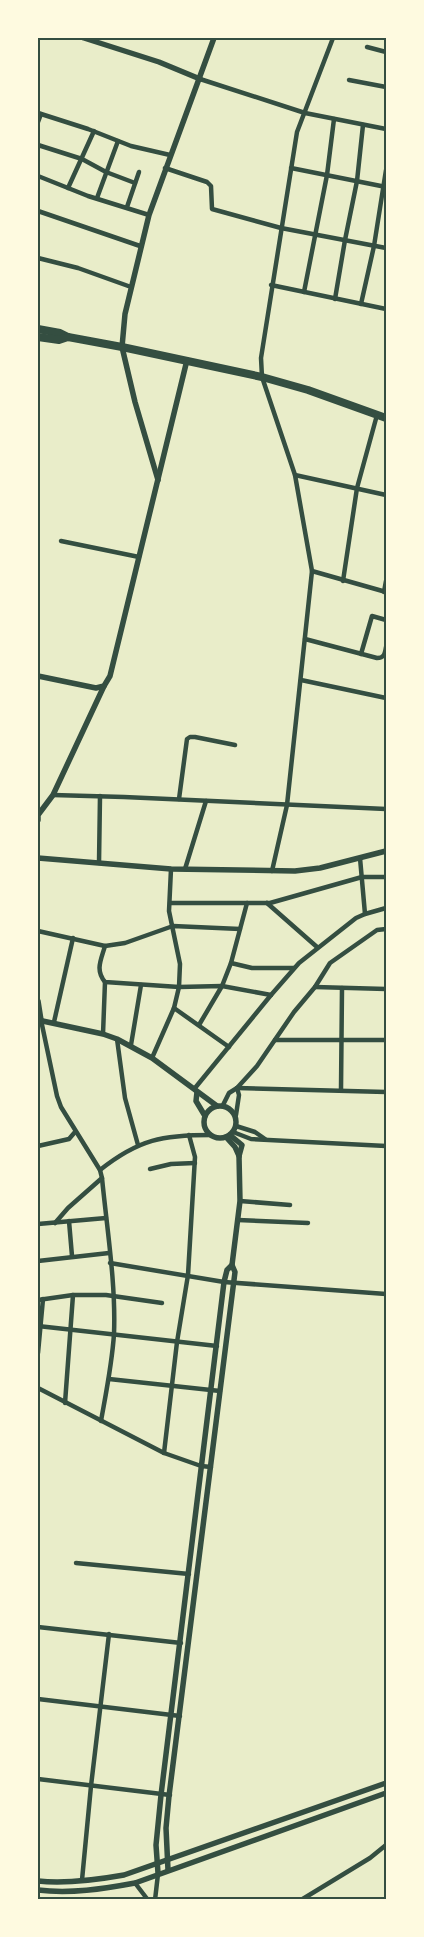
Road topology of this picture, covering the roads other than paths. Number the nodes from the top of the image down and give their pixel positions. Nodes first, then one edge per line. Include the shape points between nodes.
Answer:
1 (84, 38) edge
2 (214, 38) edge
3 (333, 38) edge
4 (367, 47) dead end
5 (386, 52) edge
6 (200, 78) junction
7 (349, 80) dead end
8 (386, 87) edge
9 (305, 113) junction
10 (39, 114) edge
11 (334, 119) junction
12 (38, 122) edge
13 (363, 124) junction
14 (386, 129) edge
15 (94, 131) junction
16 (118, 141) junction
17 (38, 145) edge
18 (170, 155) junction
19 (82, 159) junction
20 (165, 168) junction
21 (291, 168) junction
22 (386, 170) edge
23 (106, 172) junction
24 (139, 172) dead end
25 (327, 175) junction
26 (38, 176) edge
27 (357, 181) junction
28 (135, 183) junction
29 (385, 186) edge
30 (68, 188) junction
31 (97, 198) junction
32 (128, 207) junction
33 (38, 211) edge
34 (149, 215) junction
35 (281, 228) junction
36 (316, 235) junction
37 (345, 240) junction
38 (140, 246) junction
39 (374, 246) junction
40 (386, 248) edge
41 (38, 258) edge
42 (271, 285) junction
43 (131, 287) junction
44 (304, 292) junction
45 (335, 299) junction
46 (362, 304) junction
47 (386, 309) edge
48 (38, 328) edge
49 (38, 336) edge
50 (68, 337) junction
51 (122, 347) junction
52 (187, 360) junction
53 (262, 377) junction
54 (377, 415) junction
55 (386, 418) edge
56 (295, 475) junction
57 (158, 480) junction
58 (357, 488) junction
59 (386, 495) edge
60 (62, 541) dead end
61 (138, 557) junction
62 (312, 571) junction
63 (343, 581) junction
64 (386, 581) edge
65 (385, 592) edge
66 (386, 620) edge
67 (305, 639) junction
68 (386, 647) edge
69 (361, 654) junction
70 (38, 676) edge
71 (301, 680) junction
72 (104, 686) junction
73 (386, 698) edge
74 (235, 745) dead end
75 (53, 795) junction
76 (100, 796) junction
77 (179, 799) junction
78 (206, 801) junction
79 (287, 806) junction
80 (386, 809) edge
81 (38, 815) edge
82 (38, 820) edge
83 (386, 851) edge
84 (38, 858) edge
85 (360, 858) junction
86 (99, 863) junction
87 (171, 869) junction
88 (185, 869) junction
89 (272, 871) junction
90 (386, 877) edge
91 (362, 878) junction
92 (170, 903) junction
93 (247, 903) junction
94 (267, 903) junction
95 (386, 908) edge
96 (365, 914) junction
97 (172, 926) junction
98 (240, 929) junction
99 (386, 929) edge
100 (38, 931) edge
101 (73, 938) junction
102 (105, 946) junction
103 (317, 947) junction
104 (232, 963) junction
105 (294, 968) junction
106 (104, 982) junction
107 (141, 985) junction
108 (222, 986) junction
109 (179, 987) junction
110 (315, 987) junction
111 (342, 988) junction
112 (386, 990) edge
113 (271, 995) junction
114 (38, 1001) edge
115 (174, 1008) junction
116 (39, 1020) edge
117 (54, 1022) junction
118 (199, 1025) junction
119 (103, 1034) junction
120 (117, 1039) junction
121 (341, 1039) junction
122 (275, 1040) junction
123 (386, 1040) edge
124 (131, 1045) junction
125 (229, 1047) junction
126 (152, 1058) junction
127 (237, 1088) junction
128 (196, 1090) junction
129 (341, 1090) junction
130 (386, 1092) edge
131 (220, 1105) junction
132 (236, 1115) junction
133 (205, 1116) junction
134 (236, 1126) junction
135 (75, 1132) junction
136 (189, 1135) junction
137 (211, 1135) junction
138 (230, 1135) junction
139 (266, 1140) junction
140 (138, 1145) junction
141 (38, 1146) edge
142 (386, 1146) edge
143 (195, 1163) junction
144 (150, 1169) dead end
145 (100, 1170) junction
146 (102, 1178) junction
147 (240, 1201) junction
148 (290, 1204) dead end
149 (106, 1218) junction
150 (238, 1220) junction
151 (69, 1221) junction
152 (55, 1223) junction
153 (308, 1223) dead end
154 (38, 1224) edge
155 (109, 1253) junction
156 (72, 1256) junction
157 (38, 1261) edge
158 (110, 1263) junction
159 (232, 1265) junction
160 (188, 1275) junction
161 (224, 1282) junction
162 (234, 1283) junction
163 (386, 1294) edge
164 (73, 1295) junction
165 (112, 1295) junction
166 (40, 1299) edge
167 (162, 1303) dead end
168 (39, 1326) edge
169 (72, 1329) junction
170 (114, 1334) junction
171 (177, 1342) junction
172 (217, 1346) junction
173 (38, 1353) edge
174 (109, 1379) junction
175 (172, 1386) junction
176 (38, 1389) edge
177 (211, 1390) junction
178 (220, 1391) junction
179 (38, 1397) edge
180 (65, 1403) junction
181 (100, 1421) junction
182 (164, 1453) junction
183 (201, 1466) junction
184 (210, 1467) junction
185 (76, 1563) dead end
186 (189, 1574) junction
187 (38, 1627) edge
188 (108, 1634) junction
189 (181, 1643) junction
190 (38, 1699) edge
191 (100, 1706) junction
192 (171, 1715) junction
193 (180, 1716) junction
194 (38, 1779) edge
195 (386, 1783) edge
196 (91, 1786) junction
197 (386, 1793) edge
198 (161, 1795) junction
199 (170, 1795) junction
200 (386, 1845) edge
201 (167, 1860) junction
202 (157, 1864) junction
203 (168, 1870) junction
204 (158, 1873) junction
205 (38, 1880) edge
206 (82, 1880) junction
207 (135, 1882) junction
208 (38, 1890) edge
209 (148, 1900) edge
210 (155, 1900) edge
211 (301, 1900) edge

1 - 6 street
2 - 6 street
3 - 9 street
4 - 5 street
6 - 9 street
6 - 18 street
7 - 8 street
9 - 11 street
9 - 21 street via 297,132
10 - 12 street
10 - 15 street
11 - 13 street
11 - 25 street
13 - 14 street
13 - 27 street
15 - 16 street
15 - 19 street
16 - 18 street
16 - 23 street
17 - 19 street
18 - 20 street
19 - 23 street
19 - 30 street
20 - 34 street
20 - 35 street via 212,186 212,209
21 - 25 street
21 - 35 street
22 - 29 street
23 - 28 street
23 - 31 street
24 - 28 street
25 - 27 street
25 - 36 street
26 - 30 street
27 - 29 street
27 - 37 street
28 - 32 street
29 - 39 street
30 - 31 street
31 - 32 street
32 - 34 street
33 - 38 street
34 - 38 street
35 - 36 street
35 - 42 street
36 - 37 street
36 - 44 street
37 - 39 street
37 - 45 street
38 - 43 street
39 - 40 street
39 - 46 street
41 - 43 street
42 - 44 street
42 - 53 street via 261,358
43 - 51 street via 124,314
44 - 45 street
45 - 46 street
46 - 47 street
48 - 50 main road
49 - 50 main road via 59,340
50 - 51 main road
51 - 52 main road
51 - 57 street
52 - 53 main road
52 - 57 street
53 - 54 main road
53 - 56 street
54 - 55 main road
54 - 58 street
56 - 58 street
56 - 62 street
57 - 61 street
58 - 59 street
58 - 63 street
60 - 61 street
61 - 72 street via 110,676
62 - 63 street
62 - 67 street
63 - 65 street
64 - 65 street
66 - 69 street via 372,616
67 - 69 street
67 - 71 street
68 - 69 street via 381,658
70 - 72 street via 96,688
71 - 73 street
71 - 79 street
72 - 75 street
74 - 77 street via 190,737
75 - 76 street
75 - 81 street
76 - 77 street
76 - 86 street
77 - 78 street
78 - 79 street
78 - 88 street
79 - 80 street
79 - 89 street
81 - 82 street
83 - 85 street
84 - 86 street
85 - 89 street via 308,871
85 - 91 street
86 - 87 street
87 - 88 street
87 - 92 street
88 - 89 street
90 - 91 street
91 - 94 street
91 - 96 street
92 - 93 street
92 - 97 street
93 - 94 street
93 - 98 street
94 - 103 street
95 - 96 street
96 - 103 street
97 - 98 street
97 - 102 street via 125,943
97 - 109 street via 180,964
98 - 104 street
99 - 110 street via 377,930 330,963
100 - 101 street
101 - 102 street
101 - 117 street
102 - 106 street via 98,970
103 - 105 street
104 - 105 street via 252,968
104 - 108 street
105 - 113 street
106 - 107 street
106 - 119 street
107 - 109 street
107 - 124 street
108 - 109 street
108 - 113 street
108 - 118 street
109 - 115 street
110 - 111 street
110 - 122 street
111 - 112 street
111 - 121 street
113 - 125 street
114 - 116 street
115 - 118 street
115 - 126 street
116 - 117 street
116 - 135 street via 57,1096
117 - 119 street
118 - 125 street
119 - 120 street
120 - 124 street
120 - 140 street via 126,1098
121 - 122 street
121 - 123 street
121 - 129 street
122 - 127 street
124 - 126 street
125 - 128 street
126 - 128 street
127 - 129 street
127 - 131 street
127 - 132 street
128 - 131 street
128 - 133 street via 196,1101
129 - 130 street
131 - 132 street
131 - 133 street
132 - 134 street
133 - 137 street via 205,1126
134 - 138 street
134 - 139 street via 255,1132
135 - 141 street via 69,1139
135 - 145 street
136 - 137 street
136 - 140 street
136 - 143 street
137 - 138 street
138 - 139 street
138 - 147 street via 242,1145 239,1156
139 - 142 street
140 - 145 street via 118,1155
143 - 144 street
143 - 160 street
145 - 146 street
146 - 149 street
146 - 152 street
147 - 148 street
147 - 150 street
149 - 151 street
149 - 155 street
150 - 153 street
150 - 159 street
151 - 152 street
151 - 156 street
152 - 154 street
155 - 156 street
155 - 158 street
156 - 157 street
158 - 160 street
158 - 165 street
159 - 161 street
159 - 162 street
160 - 161 street
160 - 171 street
161 - 162 street
161 - 172 street
162 - 163 street
162 - 178 street
164 - 165 street
164 - 166 street
164 - 169 street
165 - 167 street
165 - 170 street
166 - 168 street
168 - 169 street
168 - 173 street
169 - 170 street
169 - 180 street
170 - 171 street
170 - 174 street
171 - 172 street
171 - 175 street
172 - 177 street
174 - 175 street
174 - 181 street
175 - 177 street
175 - 182 street
176 - 179 street
176 - 180 street
177 - 178 street
177 - 183 street
178 - 184 street
180 - 181 street
181 - 182 street
182 - 183 street
183 - 184 street
183 - 186 street
184 - 193 street
185 - 186 street
186 - 189 street
187 - 188 street
188 - 189 street
188 - 191 street
189 - 192 street
190 - 191 street
191 - 192 street
191 - 196 street
192 - 193 street
192 - 198 street
193 - 199 street
194 - 196 street
195 - 201 street
196 - 198 street
196 - 206 street
197 - 203 street
198 - 199 street
198 - 202 street
199 - 201 street
200 - 211 street
201 - 202 street
201 - 203 street
202 - 204 street
202 - 206 street via 124,1875
203 - 204 street
204 - 207 street
204 - 210 street
205 - 206 street
207 - 208 street via 76,1891
207 - 209 street

